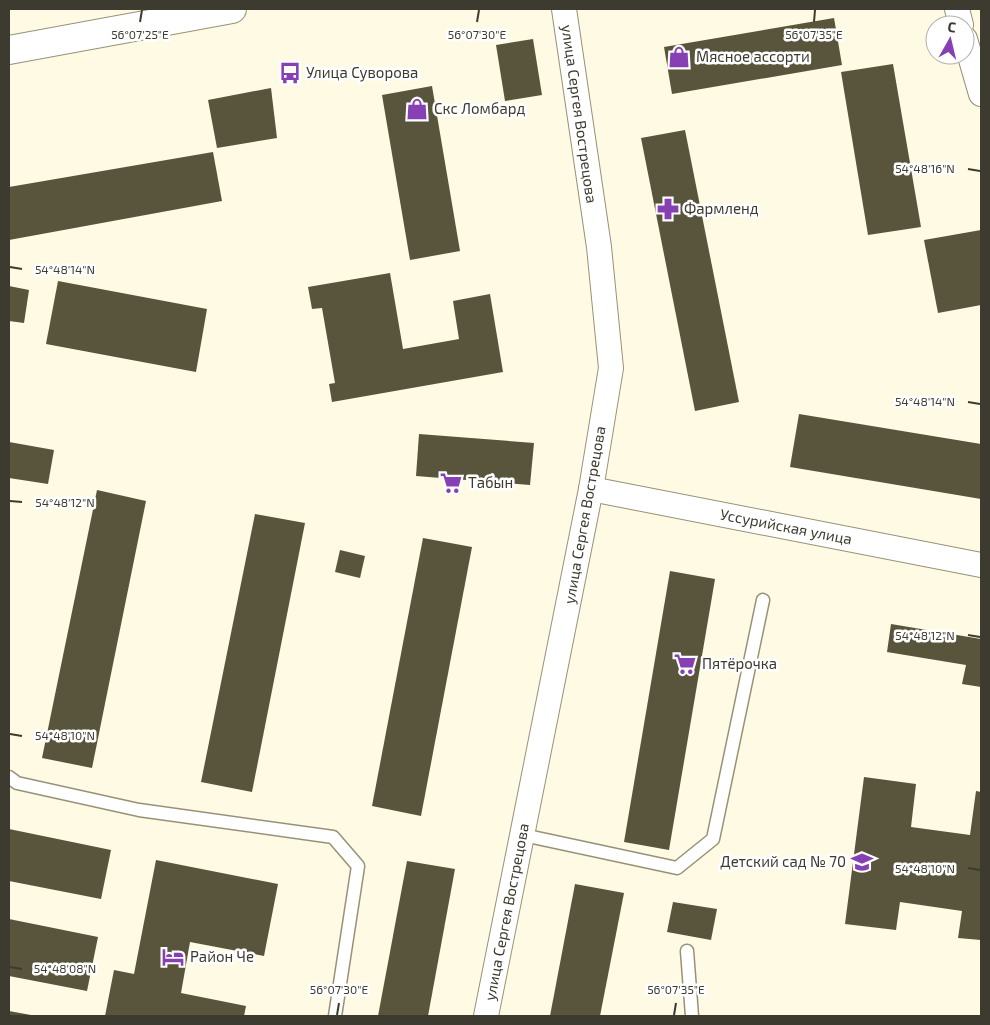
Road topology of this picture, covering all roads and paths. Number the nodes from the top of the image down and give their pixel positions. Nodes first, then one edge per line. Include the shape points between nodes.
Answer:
1 (232, 9) edge
2 (564, 9) edge
3 (149, 16) edge
4 (9, 50) edge
5 (973, 65) edge
6 (981, 94) edge
7 (592, 489) junction
8 (981, 565) edge
9 (763, 600) dead end
10 (9, 777) edge
11 (523, 835) junction
12 (686, 951) dead end
13 (336, 1016) edge
14 (486, 1016) edge
15 (692, 1016) edge

1 - 3 main road
2 - 7 street, улица Сергея Вострецова via 599,247 611,368
3 - 4 main road
5 - 6 street
7 - 8 street, Уссурийская улица
7 - 11 street, улица Сергея Вострецова
9 - 11 lane via 713,839 677,868
10 - 13 lane via 17,783 139,810 333,837 358,866
11 - 14 street, улица Сергея Вострецова
12 - 15 lane

